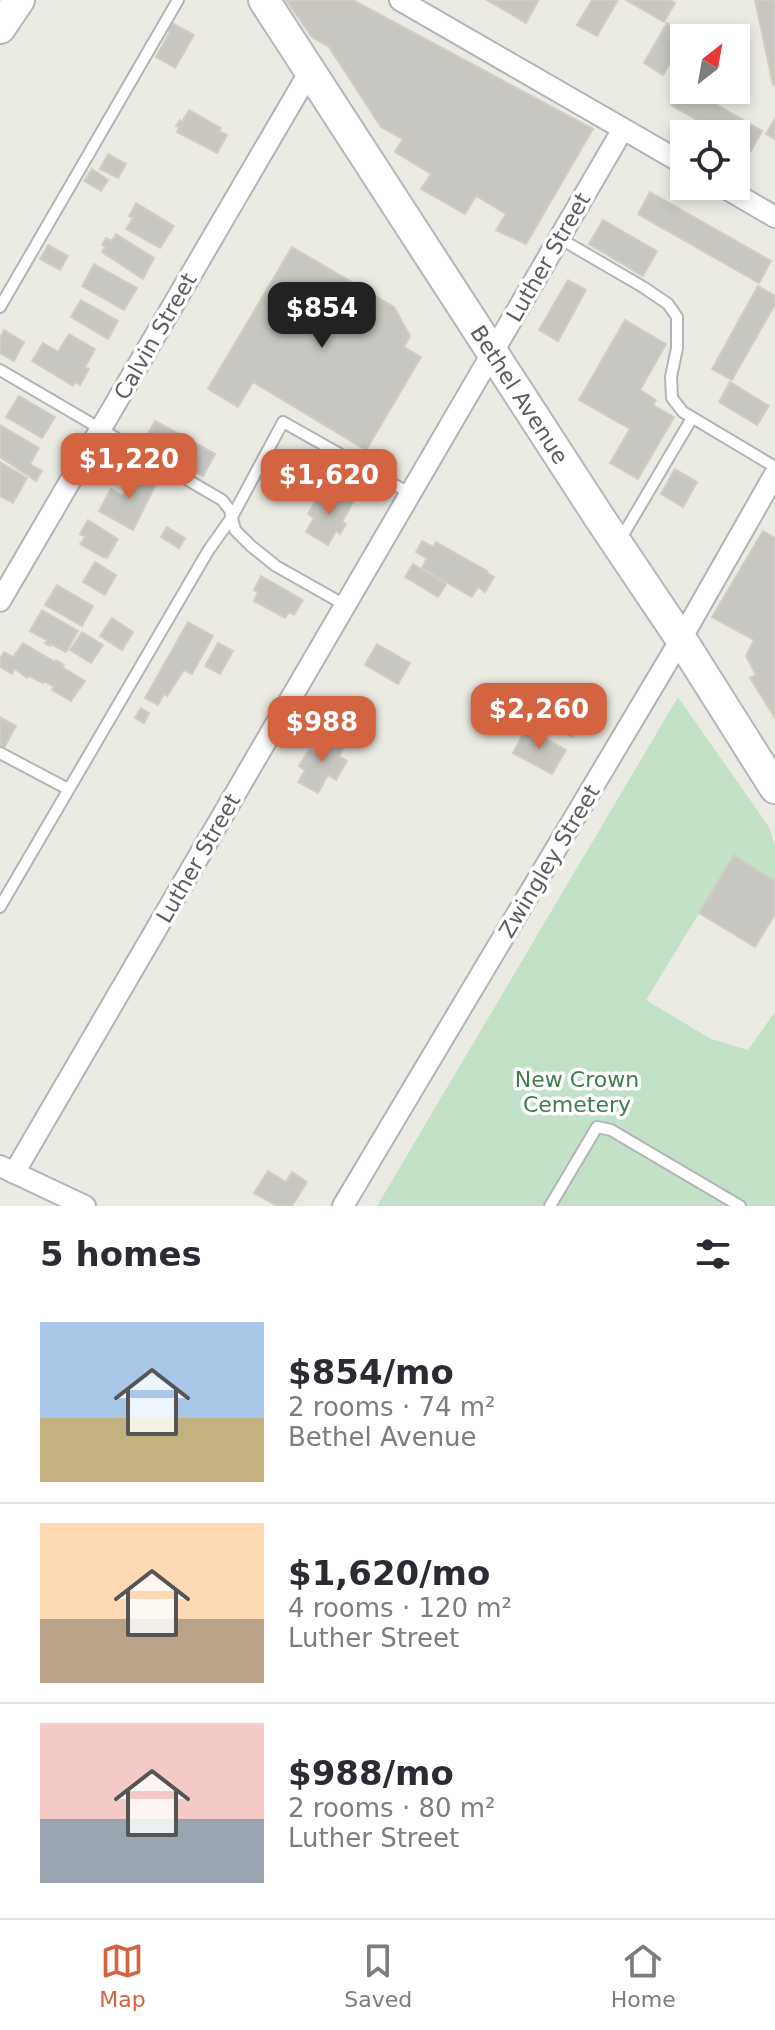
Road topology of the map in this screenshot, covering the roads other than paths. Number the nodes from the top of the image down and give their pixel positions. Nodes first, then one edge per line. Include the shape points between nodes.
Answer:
1 (19, 0) edge
2 (178, 0) edge
3 (264, 0) edge
4 (400, 0) edge
5 (0, 28) edge
6 (310, 71) junction
7 (623, 129) junction
8 (670, 156) edge
9 (746, 200) edge
10 (775, 217) edge
11 (559, 238) junction
12 (0, 307) edge
13 (493, 352) junction
14 (0, 370) edge
15 (692, 418) junction
16 (100, 430) junction
17 (775, 467) edge
18 (775, 474) edge
19 (411, 494) junction
20 (232, 517) junction
21 (618, 543) junction
22 (0, 601) edge
23 (345, 605) junction
24 (681, 639) junction
25 (0, 753) edge
26 (775, 788) edge
27 (68, 789) junction
28 (0, 907) edge
29 (7, 1170) edge
30 (85, 1206) edge
31 (343, 1206) edge
32 (550, 1206) edge
33 (740, 1206) edge

1 - 5 street
2 - 12 lane
3 - 6 street, Bethel Avenue
4 - 7 street
6 - 13 street, Bethel Avenue
6 - 16 street, Calvin Street
7 - 8 street
7 - 11 street, Luther Street
9 - 10 street
11 - 13 street, Luther Street
11 - 15 lane via 668,304 677,317 672,398
13 - 19 street, Luther Street
13 - 21 street, Bethel Avenue
14 - 16 lane
15 - 17 lane
15 - 21 lane
16 - 20 lane via 222,500
16 - 22 street, Calvin Street
18 - 24 street, Zwingley Street
19 - 20 lane via 283,422
19 - 23 street, Luther Street
20 - 23 lane via 235,530 276,566
20 - 27 lane
21 - 24 street, Bethel Avenue
23 - 29 street, Luther Street
24 - 26 street, Bethel Avenue
24 - 31 street, Zwingley Street
25 - 27 lane
27 - 28 lane
29 - 30 street
32 - 33 lane via 597,1127 611,1130

